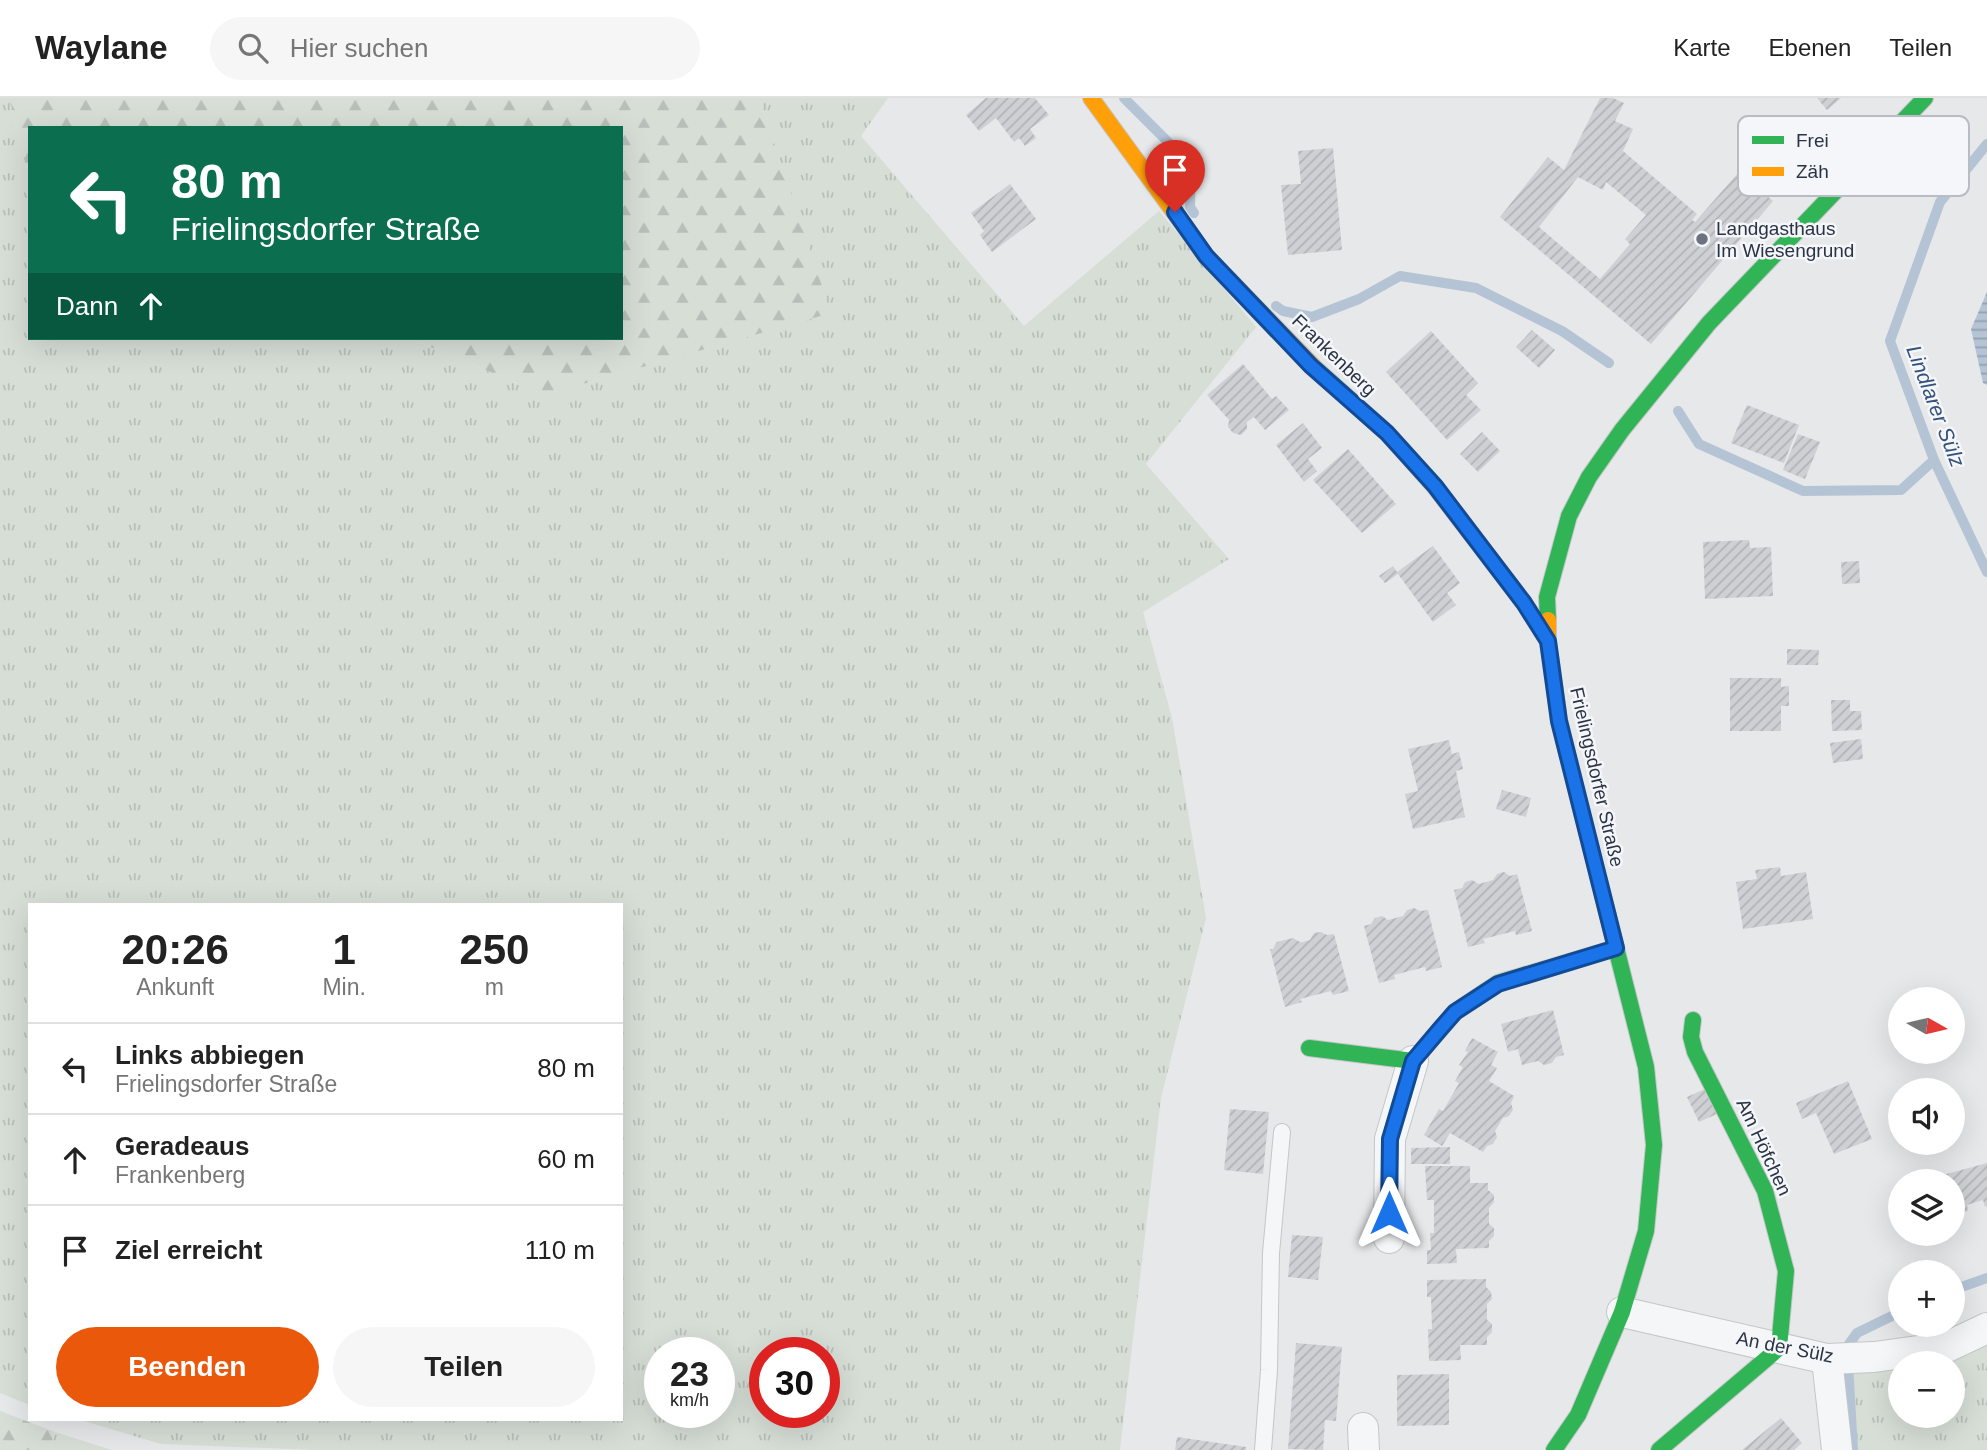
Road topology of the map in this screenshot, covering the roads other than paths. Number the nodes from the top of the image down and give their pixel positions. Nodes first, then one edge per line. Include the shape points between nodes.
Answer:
1 (1091, 98) edge
2 (1925, 98) edge
3 (1908, 116) edge
4 (1831, 196) edge
5 (1548, 641) junction
6 (1616, 948) junction
7 (1693, 1020) dead end
8 (1309, 1048) dead end
9 (1413, 1061) junction
10 (1282, 1132) dead end
11 (1389, 1238) dead end
12 (1622, 1312) junction
13 (1987, 1328) edge
14 (1779, 1348) junction
15 (1827, 1359) junction
16 (1263, 1450) edge
17 (1554, 1450) edge
18 (1659, 1450) edge
19 (1837, 1450) edge

1 - 5 street, Frankenberg via 1206,256 1435,486
2 - 3 street, Frielingsdorfer Straße
4 - 5 street, Frielingsdorfer Straße via 1709,323 1589,477 1569,516 1547,597
5 - 6 street, Frielingsdorfer Straße via 1559,721
6 - 9 street via 1498,984 1455,1012
6 - 12 street, Frielingsdorfer Straße via 1646,1067 1654,1145 1646,1231
7 - 14 street, Am Höfchen via 1695,1052 1769,1204 1786,1271
8 - 9 street
9 - 11 street via 1390,1139
10 - 16 lane via 1271,1253
12 - 14 street, An der Sülz
12 - 17 street, Frielingsdorfer Straße via 1578,1415
13 - 15 street, An der Sülz via 1947,1347
14 - 15 street, An der Sülz
14 - 18 street
15 - 19 street

